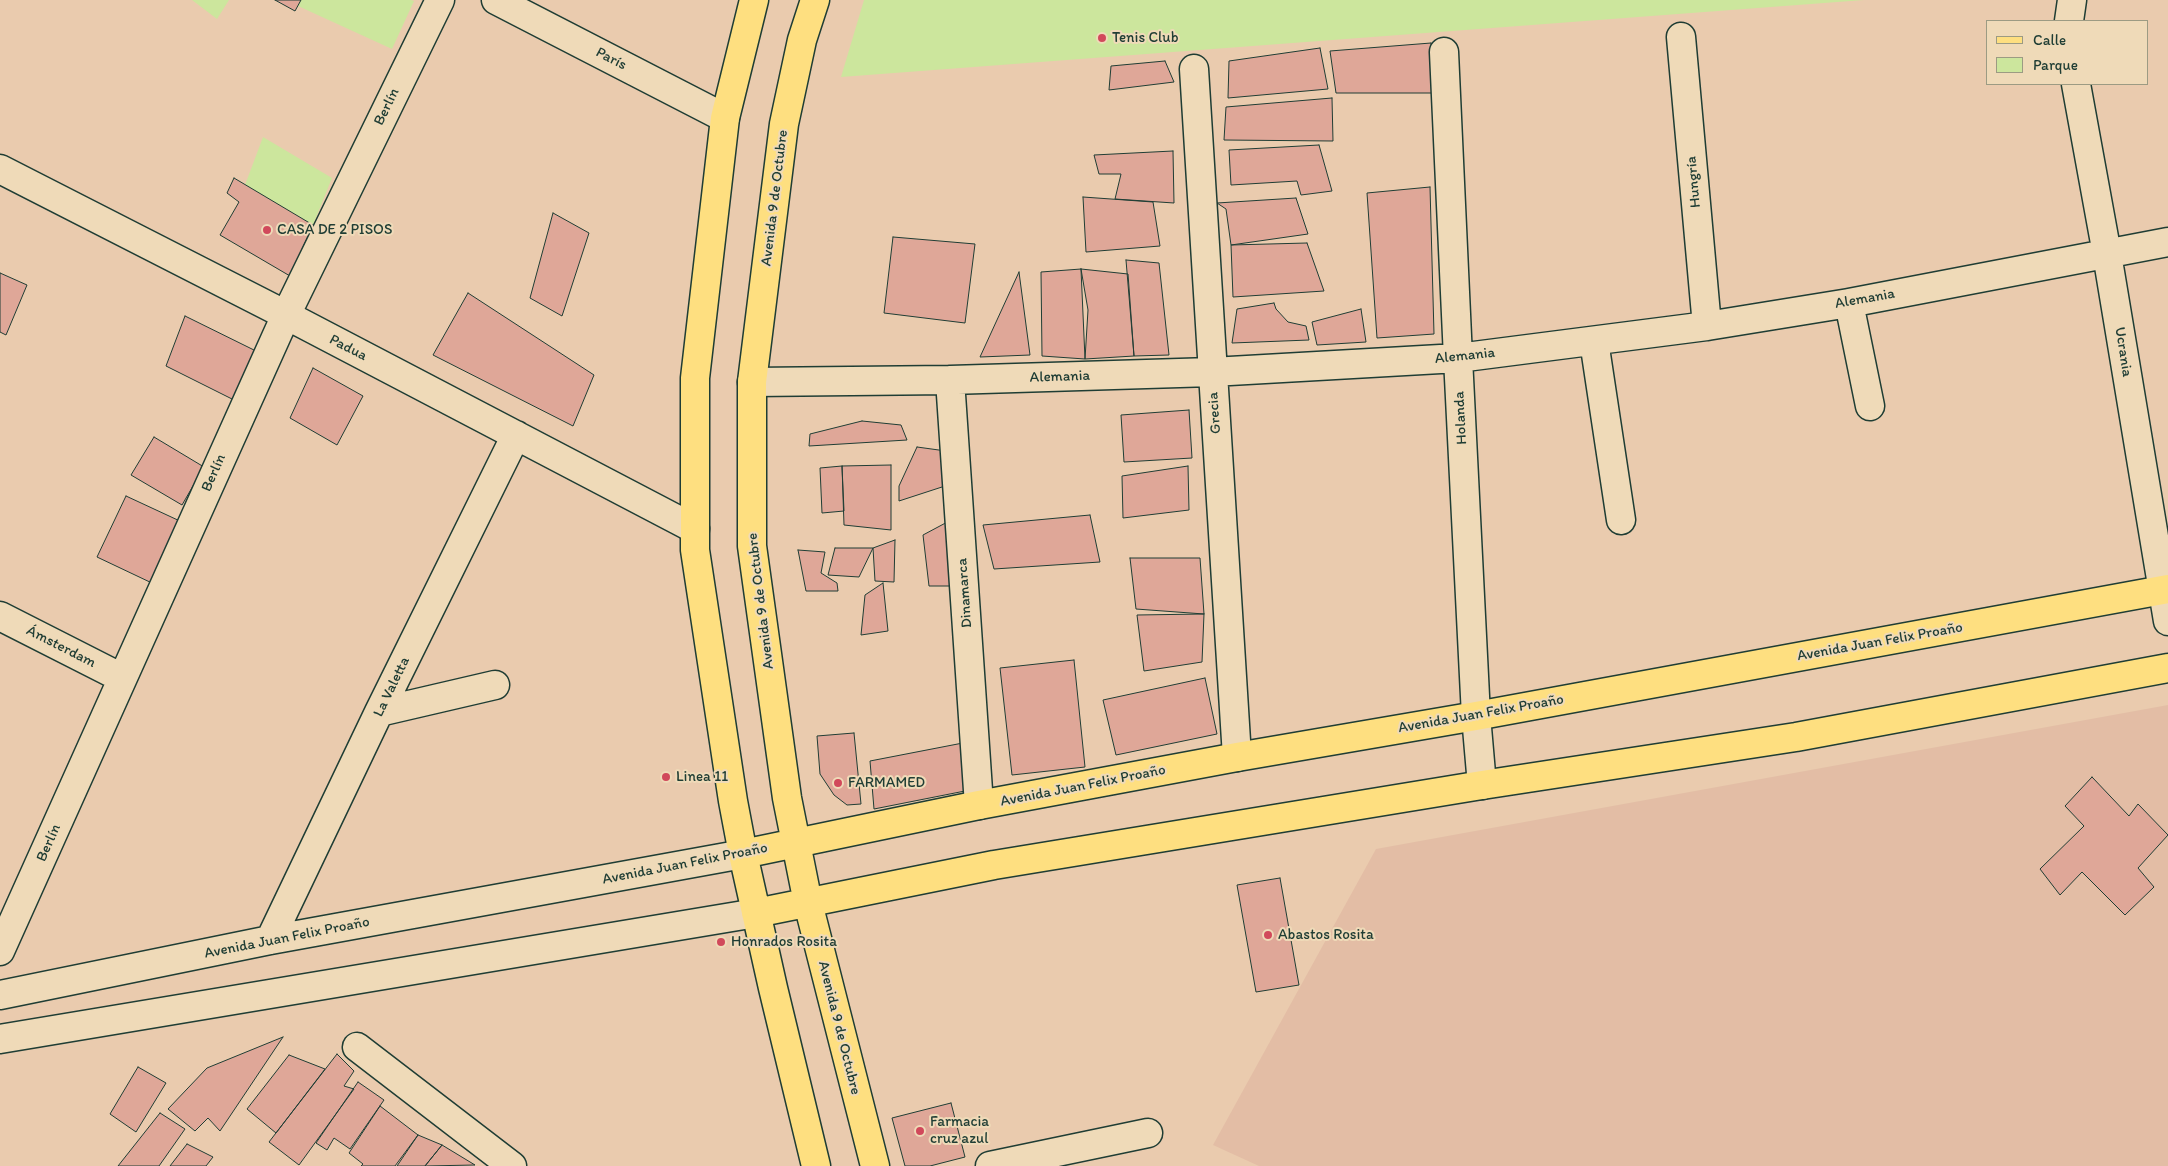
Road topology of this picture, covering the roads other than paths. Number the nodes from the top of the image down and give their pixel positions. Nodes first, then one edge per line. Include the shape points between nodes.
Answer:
1 (440, 0) edge
2 (496, 0) edge
3 (754, 0) edge
4 (815, 0) edge
5 (2072, 0) edge
6 (2070, 20) edge
7 (1681, 37) dead end
8 (1444, 52) dead end
9 (1194, 70) dead end
10 (2076, 85) edge
11 (725, 118) junction
12 (0, 169) edge
13 (2168, 242) edge
14 (2107, 254) junction
15 (1849, 303) junction
16 (286, 315) junction
17 (1707, 326) junction
18 (1594, 341) junction
19 (1458, 358) junction
20 (1212, 372) junction
21 (950, 380) junction
22 (752, 382) junction
23 (1870, 406) dead end
24 (516, 435) junction
25 (1621, 520) dead end
26 (695, 529) junction
27 (2165, 590) edge
28 (0, 616) edge
29 (2168, 621) edge
30 (2168, 668) edge
31 (122, 678) junction
32 (495, 685) dead end
33 (379, 712) junction
34 (1476, 716) junction
35 (1237, 757) junction
36 (1482, 785) junction
37 (979, 805) junction
38 (797, 843) junction
39 (743, 854) junction
40 (808, 903) junction
41 (756, 913) junction
42 (270, 940) junction
43 (0, 952) edge
44 (0, 995) edge
45 (0, 1039) edge
46 (357, 1048) dead end
47 (1148, 1133) dead end
48 (512, 1166) edge
49 (816, 1166) edge
50 (875, 1166) edge
51 (990, 1166) edge

1 - 16 street, Berlín
2 - 11 street, París
3 - 11 main road
4 - 22 main road, Avenida 9 de Octubre via 802,40 784,124
5 - 6 street
7 - 17 street, Hungría
8 - 19 street, Holanda
9 - 20 street, Grecia
10 - 14 street, Ucrania
11 - 26 main road via 694,378
12 - 16 street, Padua
13 - 14 street, Alemania
14 - 15 street, Alemania
14 - 27 street, Ucrania
15 - 17 street, Alemania
15 - 23 street
16 - 24 street, Padua
16 - 31 street, Berlín
17 - 18 street, Alemania
18 - 19 street, Alemania
18 - 25 street
19 - 20 street, Alemania
19 - 34 street, Holanda
20 - 21 street, Alemania
20 - 35 street, Grecia
21 - 22 street, Alemania
21 - 37 street, Dinamarca
22 - 38 main road, Avenida 9 de Octubre via 752,546 787,798
24 - 26 street, Padua
24 - 33 street, La Valetta
26 - 39 main road via 695,550
27 - 29 street, Ucrania
27 - 34 main road, Avenida Juan Felix Proaño
28 - 31 street, Ámsterdam
30 - 36 main road via 1796,737
31 - 43 street, Berlín
32 - 33 street
33 - 42 street, La Valetta
34 - 35 main road, Avenida Juan Felix Proaño
34 - 36 street, Holanda
35 - 37 main road, Avenida Juan Felix Proaño
36 - 40 main road via 994,865
37 - 38 main road, Avenida Juan Felix Proaño
38 - 39 main road, Avenida Juan Felix Proaño
38 - 40 main road, Avenida 9 de Octubre
39 - 41 main road
39 - 42 street, Avenida Juan Felix Proaño
40 - 41 main road
40 - 50 main road, Avenida 9 de Octubre
41 - 45 street
41 - 49 main road
42 - 44 street, Avenida Juan Felix Proaño
46 - 48 street
47 - 51 street

